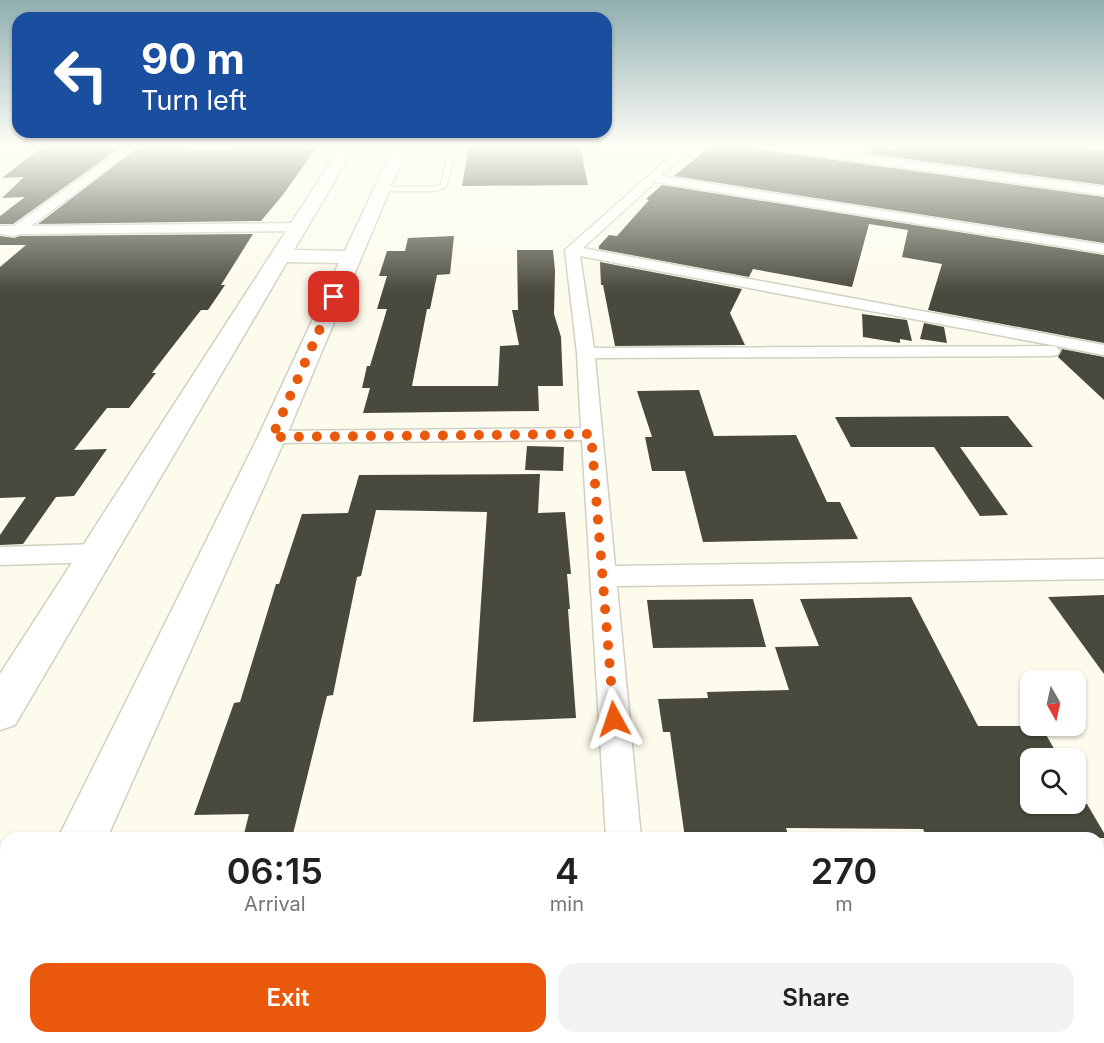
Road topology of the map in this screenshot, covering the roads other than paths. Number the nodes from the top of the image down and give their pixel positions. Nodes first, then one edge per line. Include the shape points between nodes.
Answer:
1 (66, 195) edge
2 (318, 195) edge
3 (379, 195) edge
4 (632, 195) edge
5 (757, 195) edge
6 (299, 226) junction
7 (0, 230) edge
8 (17, 230) junction
9 (0, 242) edge
10 (1104, 249) edge
11 (572, 250) junction
12 (281, 256) junction
13 (352, 257) junction
14 (1104, 350) edge
15 (586, 353) junction
16 (591, 434) junction
17 (272, 437) junction
18 (99, 553) junction
19 (0, 556) edge
20 (1104, 569) edge
21 (602, 576) junction
22 (0, 711) edge
23 (85, 832) edge
24 (623, 832) edge

1 - 8 street
2 - 6 main road
3 - 13 main road
4 - 11 street
5 - 10 street
6 - 8 street
6 - 12 main road
7 - 8 street
8 - 9 street
11 - 14 street
11 - 15 street
12 - 13 main road
12 - 18 main road
13 - 17 main road
14 - 15 street
15 - 16 street
16 - 17 street
16 - 21 street
17 - 23 main road
18 - 19 street
18 - 22 main road
20 - 21 street
21 - 24 street

